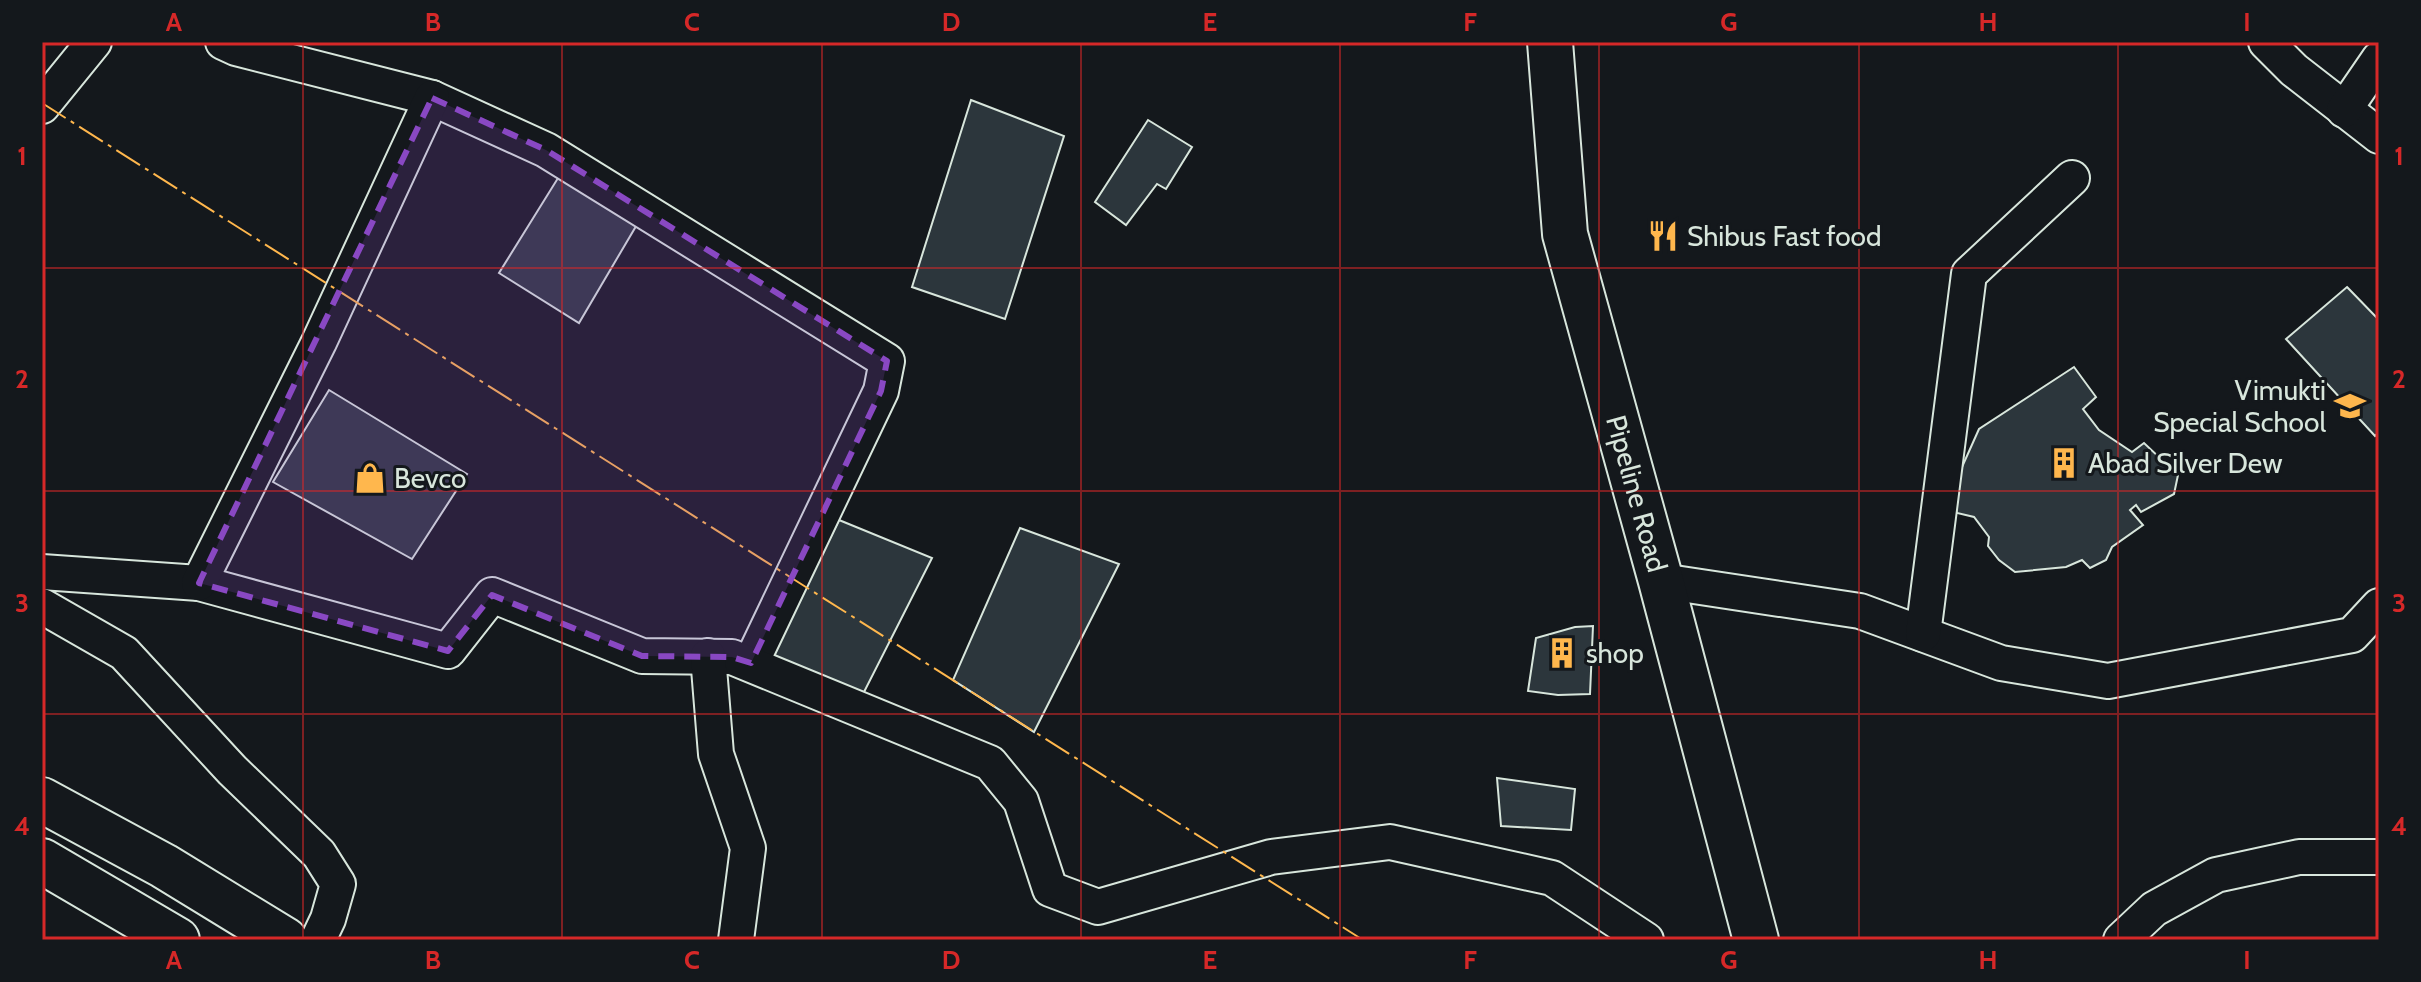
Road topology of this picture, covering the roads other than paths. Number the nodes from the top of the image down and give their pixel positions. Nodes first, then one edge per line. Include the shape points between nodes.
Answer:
1 (94, 42) edge
2 (223, 42) edge
3 (1550, 42) edge
4 (2266, 42) edge
5 (2379, 59) edge
6 (432, 98) junction
7 (42, 106) edge
8 (2344, 110) junction
9 (2379, 136) edge
10 (2072, 178) dead end
11 (42, 572) edge
12 (1661, 581) junction
13 (199, 583) junction
14 (42, 606) edge
15 (2379, 606) edge
16 (1923, 634) junction
17 (708, 656) junction
18 (751, 663) junction
19 (42, 800) edge
20 (2379, 857) edge
21 (42, 861) edge
22 (177, 940) edge
23 (285, 940) edge
24 (318, 940) edge
25 (736, 940) edge
26 (1646, 940) edge
27 (1756, 940) edge
28 (2121, 940) edge

1 - 7 street
2 - 6 street
3 - 12 street, Pipeline Road via 1565,234
4 - 8 street
5 - 8 street
6 - 13 street
6 - 18 street via 546,150 887,361 881,391
8 - 9 street
10 - 16 street via 1969,274
11 - 13 street
12 - 16 street via 1860,611
12 - 27 street, Pipeline Road
13 - 17 street via 448,651 492,595 642,656
14 - 24 street via 124,653 319,854 338,884
15 - 16 street via 2352,635 2108,681 2001,663
17 - 18 street
17 - 25 street via 716,754 748,848
18 - 26 street via 990,763 1021,801 1050,889 1098,907 1271,857 1390,842 1552,878
19 - 23 street
20 - 28 street via 2299,857 2216,875 2154,909
21 - 22 street

